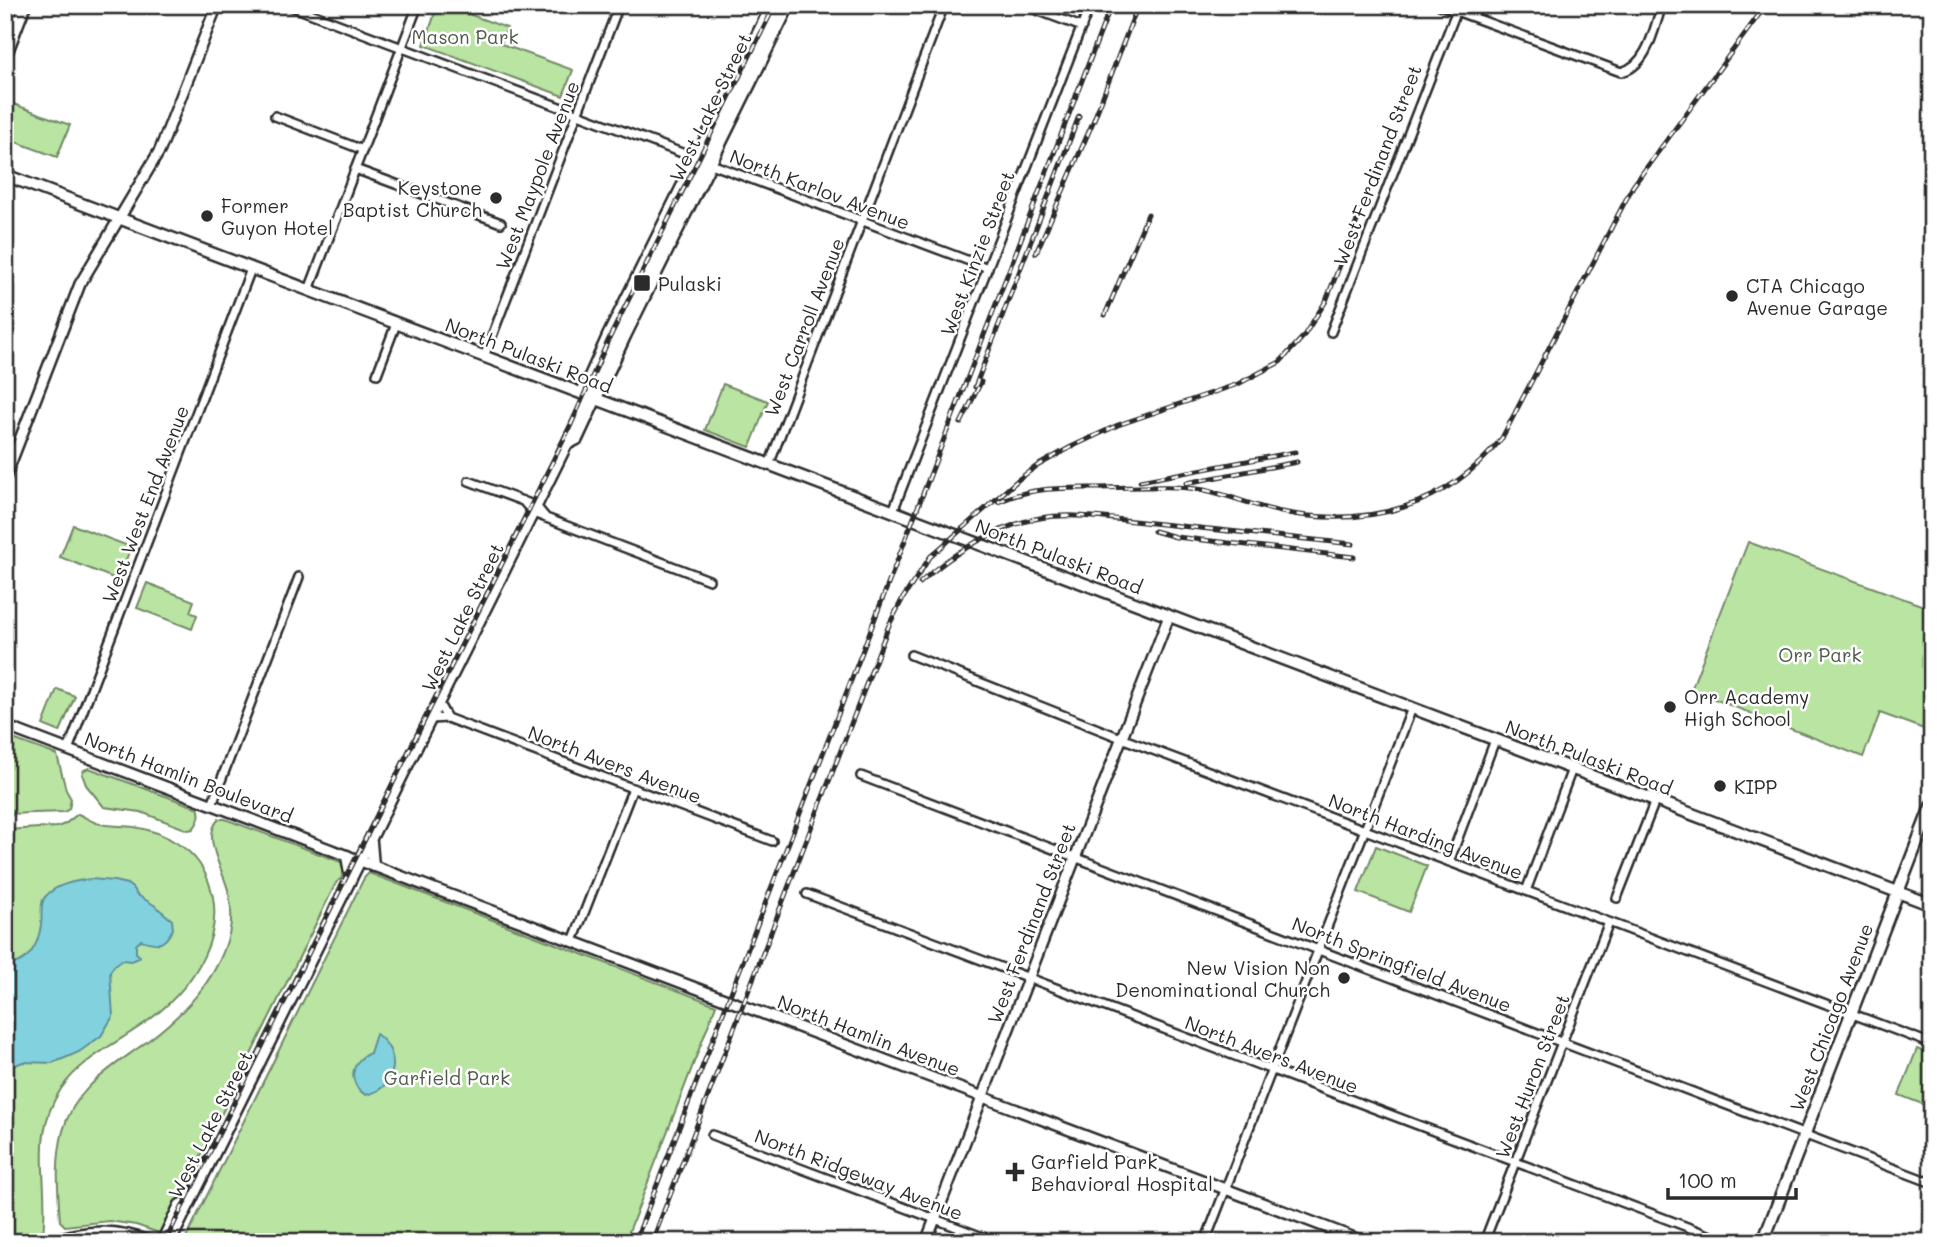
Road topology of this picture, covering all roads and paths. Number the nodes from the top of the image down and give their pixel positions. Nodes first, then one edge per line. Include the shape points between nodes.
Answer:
1 (13, 5) edge
2 (25, 5) edge
3 (217, 5) edge
4 (288, 5) edge
5 (418, 5) edge
6 (620, 5) edge
7 (772, 5) edge
8 (780, 5) edge
9 (789, 5) edge
10 (944, 5) edge
11 (1023, 5) edge
12 (1090, 5) edge
13 (1440, 5) edge
14 (1662, 5) edge
15 (1456, 12) junction
16 (5, 25) edge
17 (1082, 27) junction
18 (402, 48) junction
19 (5, 57) edge
20 (578, 114) junction
21 (275, 116) dead end
22 (363, 150) junction
23 (703, 161) junction
24 (355, 169) junction
25 (5, 175) edge
26 (119, 218) junction
27 (861, 221) junction
28 (501, 223) dead end
29 (251, 268) junction
30 (988, 268) junction
31 (309, 290) junction
32 (396, 324) junction
33 (1331, 332) dead end
34 (484, 357) junction
35 (377, 374) dead end
36 (589, 397) junction
37 (769, 465) junction
38 (5, 478) edge
39 (469, 481) dead end
40 (534, 509) junction
41 (893, 511) junction
42 (299, 577) dead end
43 (709, 580) dead end
44 (1169, 616) junction
45 (911, 655) dead end
46 (439, 704) junction
47 (1412, 708) junction
48 (447, 718) junction
49 (431, 719) junction
50 (5, 726) edge
51 (1121, 738) junction
52 (1494, 740) junction
53 (68, 750) junction
54 (1572, 769) junction
55 (860, 776) dead end
56 (633, 788) junction
57 (1656, 801) junction
58 (212, 804) junction
59 (1932, 804) edge
60 (1364, 830) junction
61 (772, 841) dead end
62 (347, 856) junction
63 (1075, 857) junction
64 (1449, 862) junction
65 (367, 863) junction
66 (351, 880) junction
67 (1526, 891) junction
68 (1898, 893) junction
69 (807, 894) dead end
70 (1617, 898) dead end
71 (1932, 905) edge
72 (332, 919) junction
73 (1609, 922) junction
74 (573, 941) junction
75 (1318, 949) junction
76 (1028, 978) junction
77 (1852, 1014) junction
78 (1562, 1042) junction
79 (1932, 1044) edge
80 (1272, 1070) junction
81 (982, 1096) junction
82 (1805, 1134) junction
83 (712, 1135) dead end
84 (1515, 1162) junction
85 (1932, 1183) edge
86 (1226, 1189) junction
87 (191, 1200) junction
88 (935, 1219) junction
89 (177, 1237) edge
90 (48, 1242) edge
91 (150, 1242) edge
92 (162, 1242) edge
93 (170, 1242) edge
94 (926, 1242) edge
95 (996, 1242) edge
96 (1205, 1242) edge
97 (1365, 1242) edge
98 (1484, 1242) edge
99 (1727, 1242) edge
100 (1763, 1242) edge

1 - 16 main road
2 - 19 main road
3 - 26 street via 164,141
4 - 18 street, North Karlov Avenue
5 - 18 street
6 - 20 street, West Maypole Avenue
7 - 23 main road, West Lake Street
8 - 23 main road, West Lake Street
9 - 23 main road, West Lake Street
10 - 27 street, West Carroll Avenue
11 - 17 street
12 - 17 street, West Kinzie Street
13 - 15 street
14 - 15 street via 1644,55 1629,70 1612,70
15 - 33 street, West Ferdinand Street
17 - 30 street, West Kinzie Street
18 - 20 street, North Karlov Avenue
18 - 22 street
20 - 23 street, North Karlov Avenue
20 - 34 street, West Maypole Avenue
21 - 22 street
22 - 24 street
23 - 27 street, North Karlov Avenue
23 - 36 main road, West Lake Street
24 - 28 street
24 - 31 street
25 - 26 main road, North Pulaski Road
26 - 29 main road, North Pulaski Road
26 - 38 street via 79,285
27 - 30 street, North Karlov Avenue
27 - 37 street, West Carroll Avenue
29 - 31 main road, North Pulaski Road
29 - 53 street, West West End Avenue
30 - 41 street, West Kinzie Street
31 - 32 main road, North Pulaski Road
32 - 34 main road, North Pulaski Road
32 - 35 street
34 - 36 main road, North Pulaski Road
36 - 37 main road, North Pulaski Road
36 - 40 main road, West Lake Street
37 - 41 main road, North Pulaski Road
39 - 40 street via 523,500
40 - 43 street via 546,518
40 - 46 main road, West Lake Street
41 - 44 main road, North Pulaski Road
42 - 58 street
44 - 47 main road, North Pulaski Road
44 - 51 street, West Ferdinand Street
45 - 51 street, North Harding Avenue
46 - 48 street
46 - 49 main road, West Lake Street
47 - 52 main road, North Pulaski Road
47 - 60 street
48 - 49 street, North Avers Avenue
48 - 56 street, North Avers Avenue
49 - 65 main road, West Lake Street via 371,841
50 - 53 street, North Hamlin Boulevard
51 - 60 street, North Harding Avenue
51 - 63 street, West Ferdinand Street
52 - 54 main road, North Pulaski Road
52 - 64 street
53 - 58 street, North Hamlin Boulevard
54 - 57 main road, North Pulaski Road
54 - 67 street
55 - 63 street, North Springfield Avenue
56 - 61 street, North Avers Avenue
56 - 74 street
57 - 68 main road, North Pulaski Road
57 - 70 street
58 - 62 street, North Hamlin Boulevard
59 - 68 main road, West Chicago Avenue
60 - 64 street, North Harding Avenue
60 - 75 street
62 - 65 street, North Hamlin Boulevard
62 - 66 main road
63 - 75 street, North Springfield Avenue
63 - 76 street, West Ferdinand Street
64 - 67 street, North Harding Avenue
65 - 66 main road, West Lake Street
65 - 72 main road via 342,913
65 - 74 street, North Hamlin Avenue
66 - 72 main road, West Lake Street
67 - 73 street, North Harding Avenue
68 - 71 main road, North Pulaski Road
68 - 77 main road, West Chicago Avenue
69 - 76 street, North Avers Avenue
72 - 87 main road, West Lake Street
73 - 77 street, North Harding Avenue
73 - 78 street, West Huron Street
74 - 81 street, North Hamlin Avenue
75 - 78 street, North Springfield Avenue
75 - 80 street
76 - 80 street, North Avers Avenue
76 - 81 street, West Ferdinand Street
77 - 79 street, North Harding Avenue
77 - 82 main road, West Chicago Avenue
78 - 82 street, North Springfield Avenue
78 - 84 street, West Huron Street
80 - 84 street, North Avers Avenue
80 - 86 street
81 - 86 street, North Hamlin Avenue
81 - 88 street, West Ferdinand Street
82 - 85 street, North Springfield Avenue
82 - 100 main road, West Chicago Avenue
83 - 88 street, North Ridgeway Avenue
84 - 98 street, West Huron Street
84 - 99 street, North Avers Avenue
86 - 96 street
86 - 97 street, North Hamlin Avenue
87 - 89 main road, West Lake Street
87 - 92 main road via 180,1205
88 - 94 street, West Ferdinand Street
88 - 95 street, North Ridgeway Avenue
89 - 93 main road, West Lake Street
90 - 91 street via 96,1231

